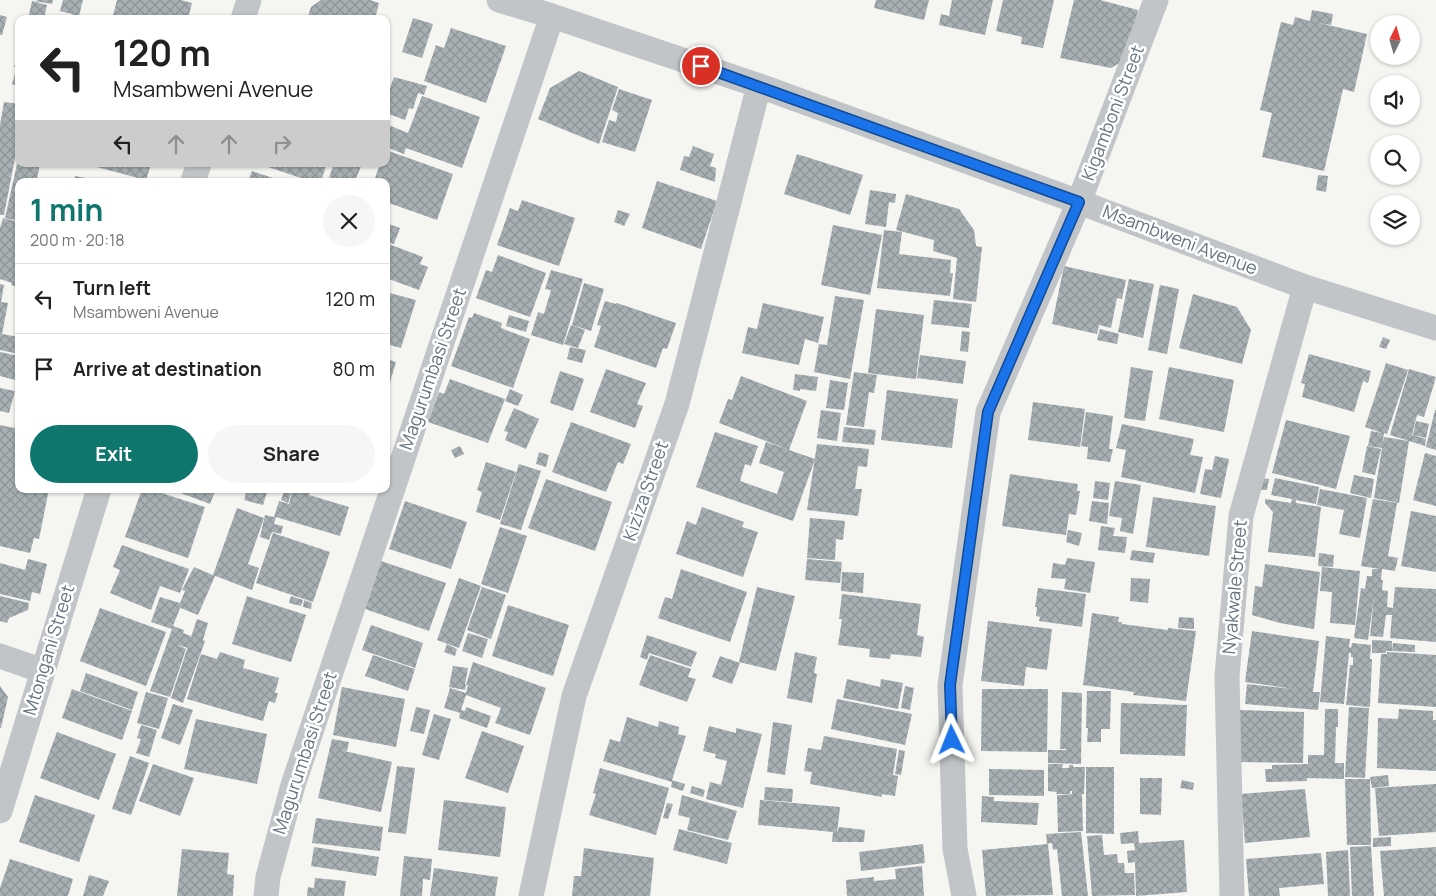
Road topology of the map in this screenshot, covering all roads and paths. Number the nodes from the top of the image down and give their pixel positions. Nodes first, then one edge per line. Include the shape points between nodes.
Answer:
1 (249, 0) edge
2 (499, 0) edge
3 (1156, 0) edge
4 (244, 15) edge
5 (552, 16) junction
6 (757, 85) junction
7 (1079, 202) junction
8 (1305, 287) junction
9 (1436, 328) edge
10 (98, 493) edge
11 (0, 656) edge
12 (43, 671) junction
13 (0, 811) edge
14 (266, 896) edge
15 (531, 896) edge
16 (964, 896) edge
17 (1232, 896) edge

1 - 4 street
2 - 5 street, Msambweni Avenue
3 - 7 street, Kigamboni Street
5 - 6 street, Msambweni Avenue
5 - 14 street, Magurumbasi Street via 293,785 268,877
6 - 7 street, Msambweni Avenue
6 - 15 street, Kiziza Street via 677,404 574,696
7 - 8 street, Msambweni Avenue
7 - 16 street, Kigamboni Street via 988,412 950,685 955,849
8 - 9 street, Msambweni Avenue
8 - 17 street, Nyakwale Street via 1241,516 1227,676
10 - 12 street, Mtongani Street
11 - 12 street
12 - 13 street, Mtongani Street

